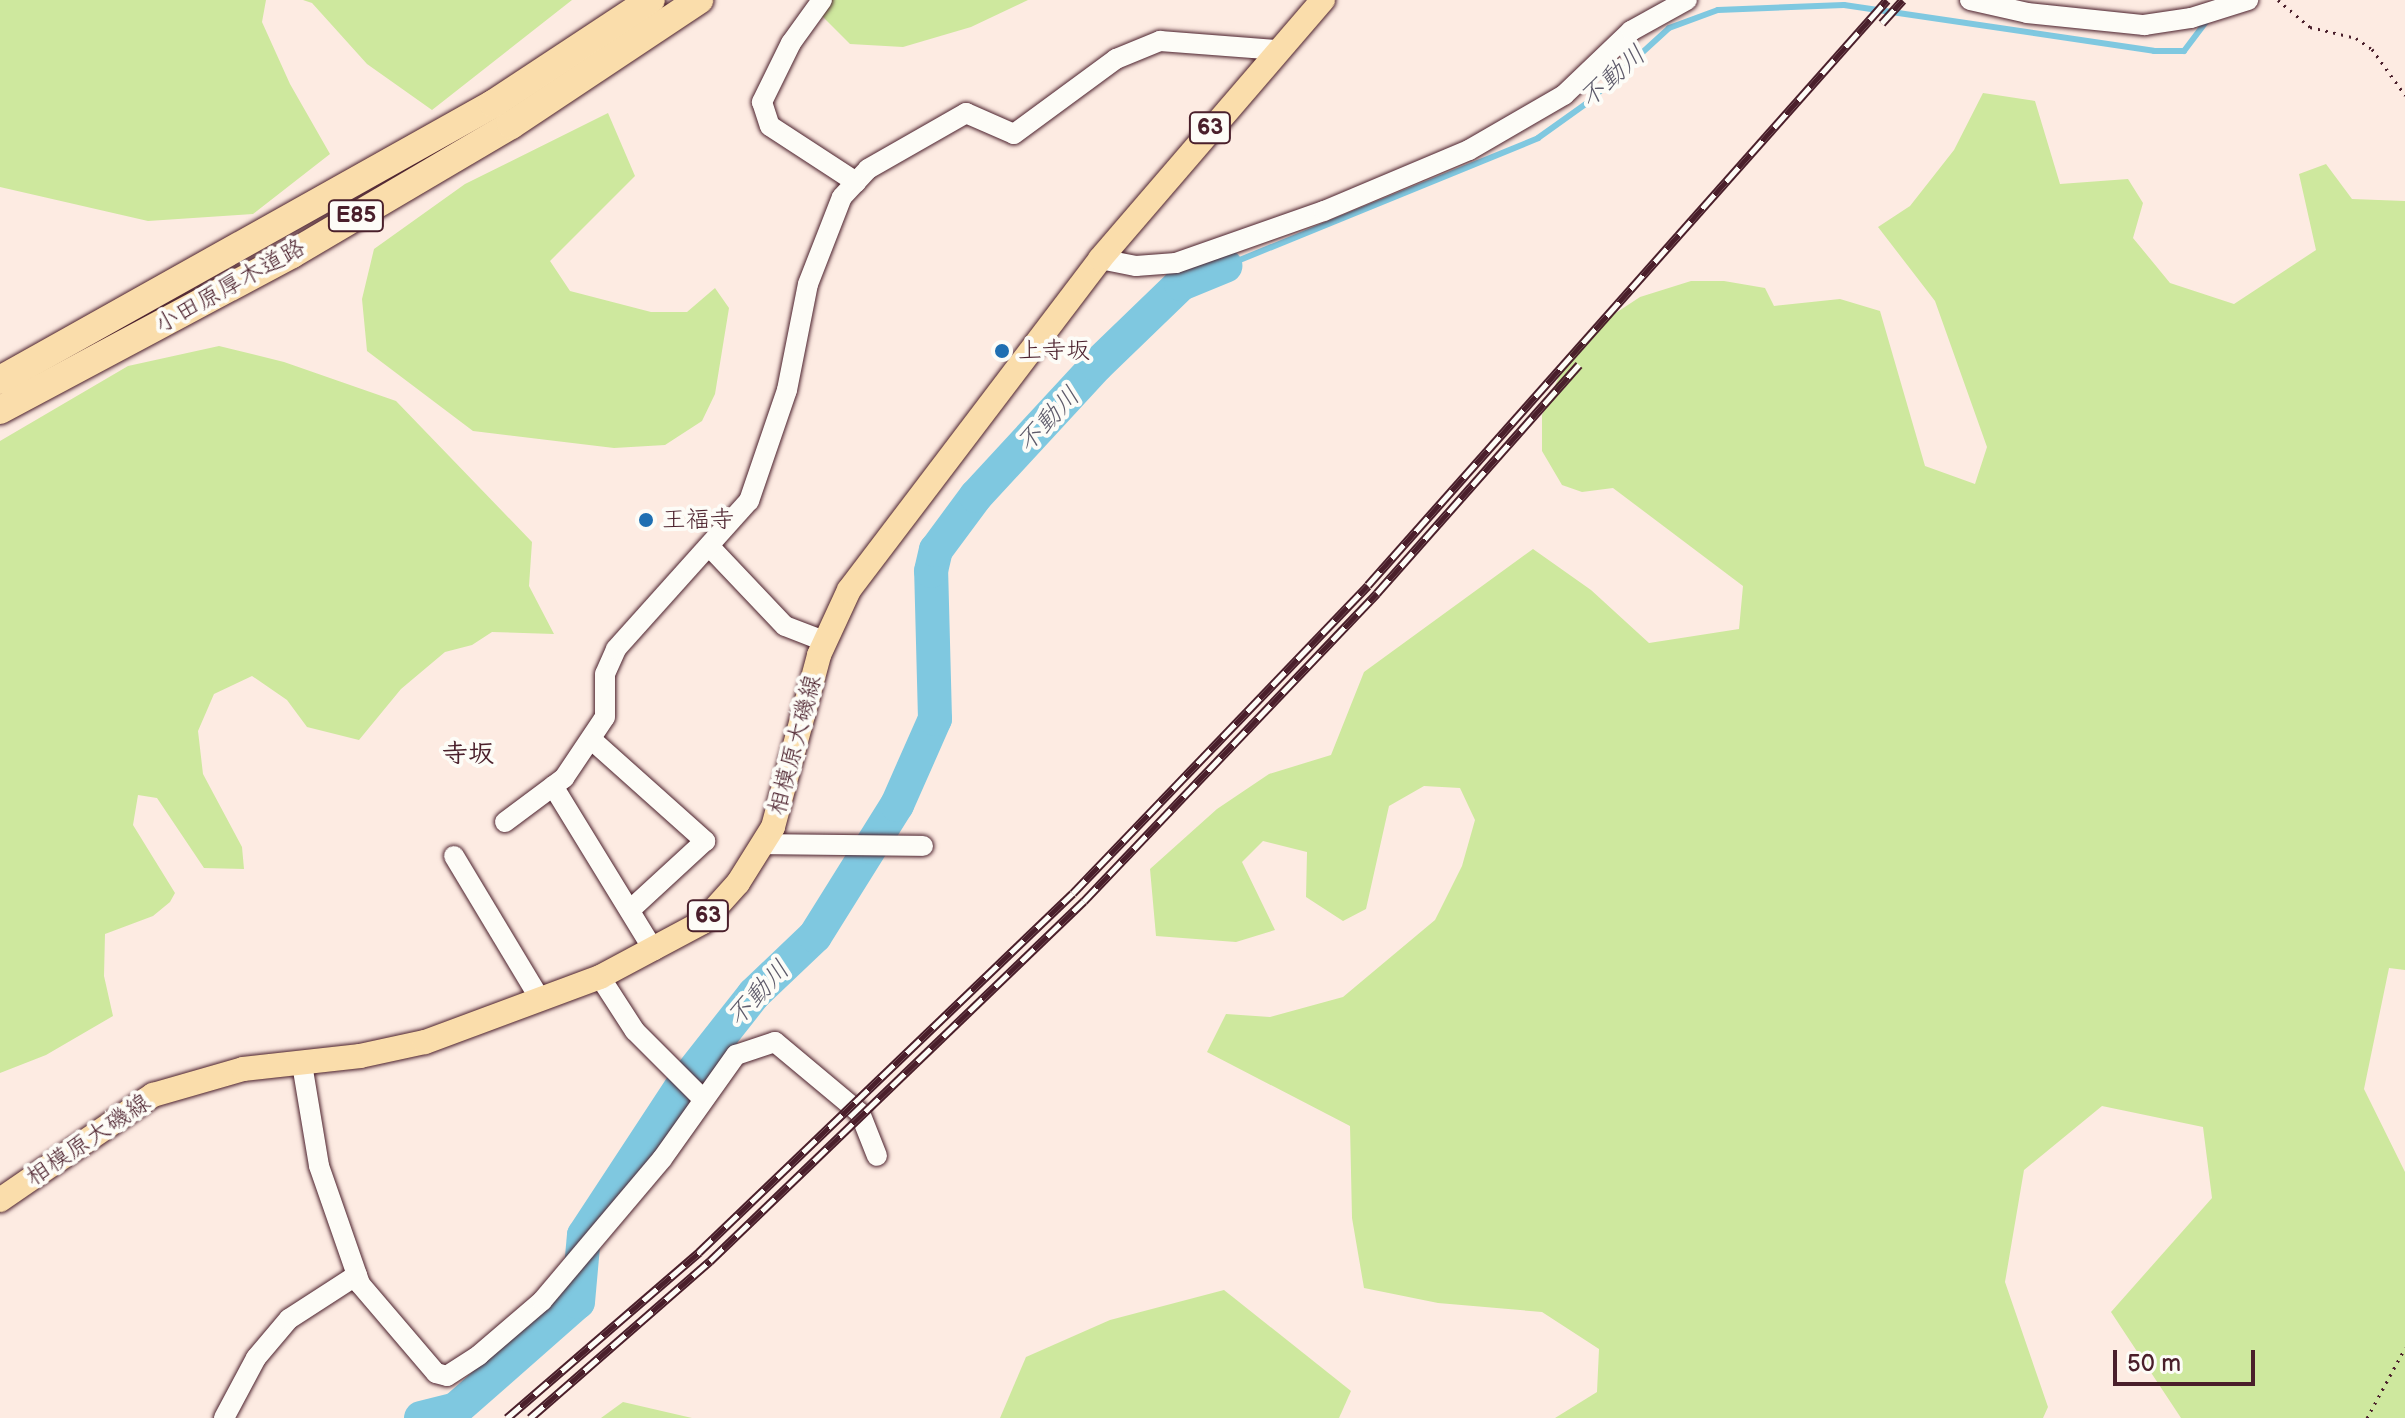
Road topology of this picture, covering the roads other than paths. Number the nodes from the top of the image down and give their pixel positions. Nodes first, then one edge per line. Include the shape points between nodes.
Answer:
1 (651, 0) edge
2 (699, 0) edge
3 (822, 0) edge
4 (1323, 0) edge
5 (1687, 0) edge
6 (1970, 0) edge
7 (2248, 0) edge
8 (1276, 50) junction
9 (856, 182) junction
10 (1100, 259) junction
11 (0, 380) edge
12 (0, 410) edge
13 (709, 546) junction
14 (824, 641) junction
15 (592, 740) junction
16 (553, 786) junction
17 (505, 822) dead end
18 (764, 844) junction
19 (923, 846) dead end
20 (454, 856) dead end
21 (630, 910) junction
22 (654, 951) junction
23 (600, 977) junction
24 (540, 999) junction
25 (302, 1064) junction
26 (701, 1097) junction
27 (877, 1156) dead end
28 (0, 1200) edge
29 (357, 1275) junction
30 (224, 1418) edge

1 - 11 highway, 小田原厚木道路 / E85 via 479,112
2 - 12 highway, 小田原厚木道路 / E85 via 511,125 292,254
3 - 9 street via 791,43 762,102 770,126
4 - 8 main road, 相模原大磯線 / 63
5 - 10 street via 1631,31 1564,95 1469,150 1324,211 1176,263 1136,266
6 - 7 street via 2144,25 2191,18
8 - 9 street via 1160,41 1116,59 1014,134 966,113 868,169
8 - 10 main road, 相模原大磯線 / 63
9 - 13 street via 842,197 808,284 787,390 749,501
10 - 14 main road, 相模原大磯線 / 63 via 875,553
13 - 14 street via 785,626
13 - 15 street via 616,649 605,674 605,717
14 - 18 main road, 相模原大磯線 / 63 via 783,798
15 - 16 street
15 - 21 street via 705,841
16 - 17 street
16 - 21 street
18 - 19 street
18 - 22 main road, 相模原大磯線 / 63 via 703,922
20 - 24 street
21 - 22 street
22 - 23 main road, 相模原大磯線 / 63
23 - 24 main road, 相模原大磯線 / 63
23 - 26 street via 635,1031
24 - 25 main road, 相模原大磯線 / 63 via 425,1042
25 - 28 main road, 相模原大磯線 / 63 via 243,1069 153,1095
25 - 29 street via 319,1166
26 - 27 street via 736,1055 775,1042 860,1113
26 - 29 street via 662,1159 542,1301 447,1376 436,1373
29 - 30 street via 289,1319 256,1358

